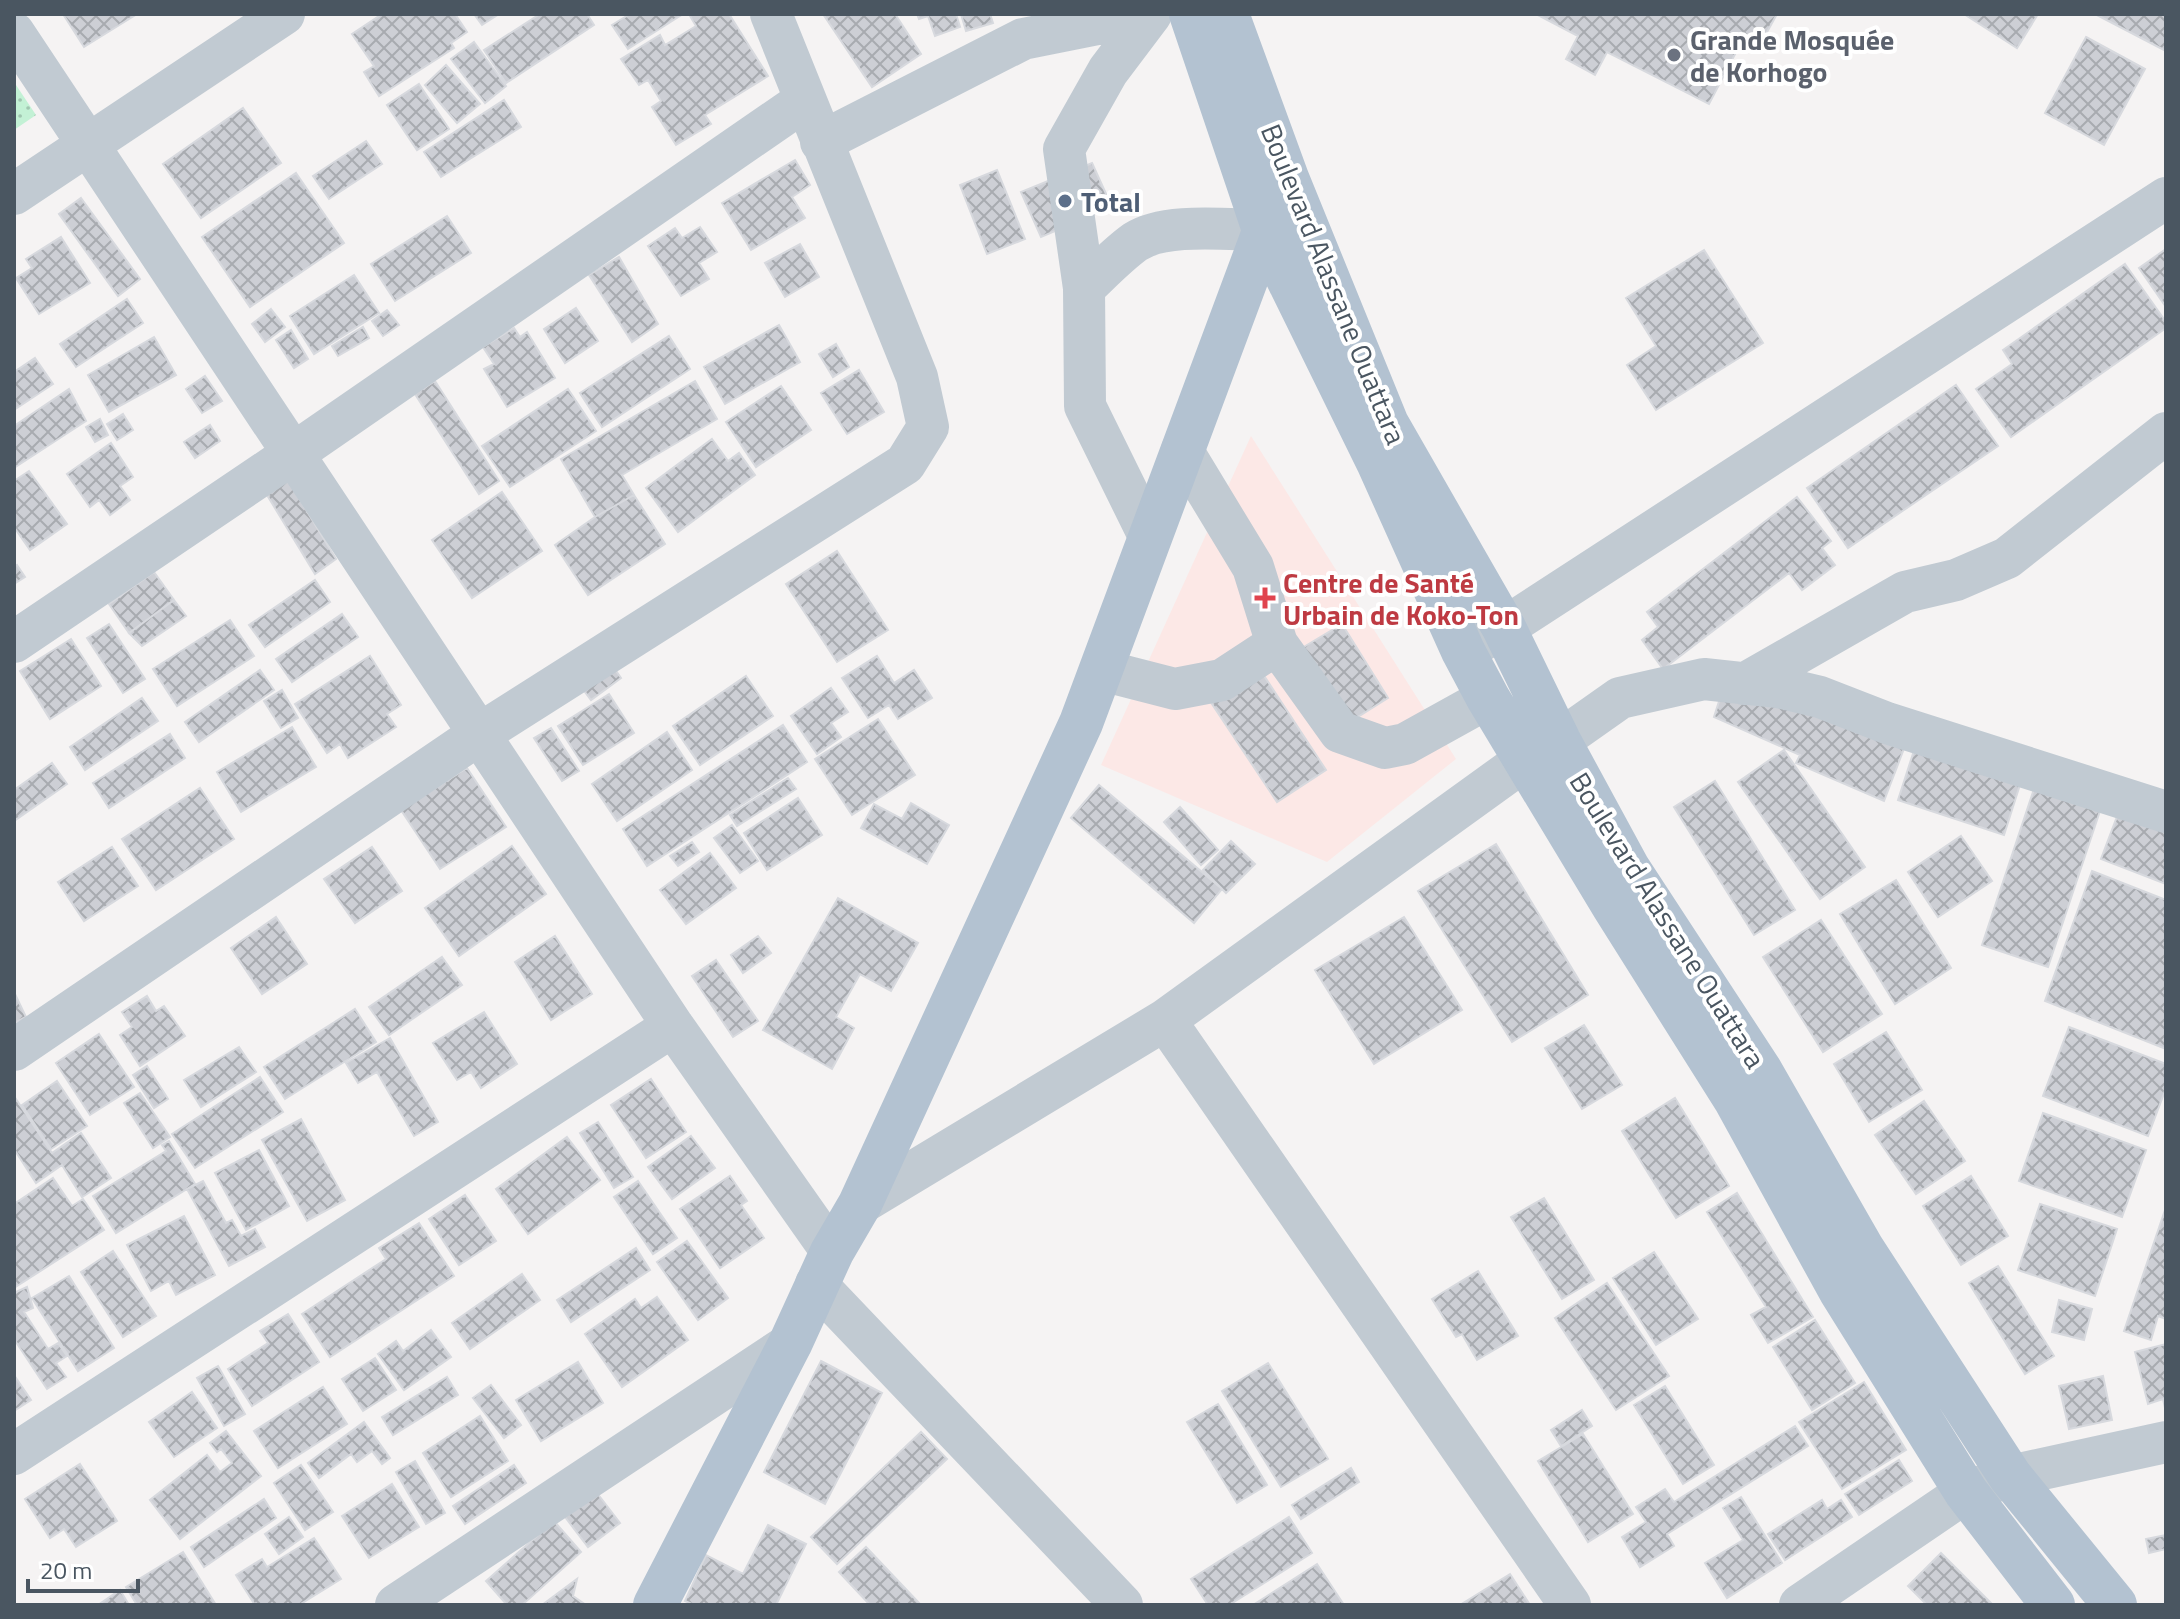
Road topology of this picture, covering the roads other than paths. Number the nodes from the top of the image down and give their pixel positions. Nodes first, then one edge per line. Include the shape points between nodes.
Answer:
1 (284, 14) edge
2 (771, 14) edge
3 (1191, 14) edge
4 (1227, 14) edge
5 (1149, 17) edge
6 (14, 33) edge
7 (804, 101) junction
8 (821, 142) junction
9 (86, 144) junction
10 (1287, 178) junction
11 (14, 194) edge
12 (2166, 198) edge
13 (1264, 230) junction
14 (1084, 288) junction
15 (2166, 433) edge
16 (1182, 450) junction
17 (294, 453) junction
18 (1150, 538) junction
19 (1504, 628) junction
20 (14, 642) edge
21 (1277, 644) junction
22 (1463, 651) junction
23 (1101, 670) junction
24 (1744, 684) junction
25 (1488, 698) junction
26 (481, 733) junction
27 (1542, 751) junction
28 (2166, 812) edge
29 (1165, 1020) junction
30 (673, 1026) junction
31 (14, 1050) edge
32 (860, 1204) junction
33 (824, 1268) junction
34 (790, 1344) junction
35 (2166, 1442) edge
36 (14, 1454) edge
37 (2010, 1476) junction
38 (1966, 1492) junction
39 (396, 1605) edge
40 (655, 1605) edge
41 (1122, 1605) edge
42 (1570, 1605) edge
43 (1800, 1605) edge
44 (2053, 1605) edge
45 (2115, 1605) edge

1 - 9 street
2 - 7 street
3 - 13 main road, Boulevard Alassane Ouattara
4 - 10 main road, Boulevard Alassane Ouattara
5 - 8 street via 1023,39
5 - 14 street via 1108,71 1064,149
6 - 9 street
7 - 8 street
7 - 17 street
8 - 26 street via 917,377 928,427 905,464
9 - 11 street
9 - 17 street
10 - 13 main road
10 - 19 main road, Boulevard Alassane Ouattara via 1387,424
12 - 19 street
13 - 14 street via 1158,233 1136,241
13 - 16 main road
13 - 22 main road, Boulevard Alassane Ouattara
14 - 18 street via 1085,406
15 - 24 street via 2007,558 1956,580 1905,592
16 - 18 main road
16 - 21 street via 1253,567
17 - 20 street
17 - 26 street
18 - 23 main road
19 - 22 street
19 - 27 main road, Boulevard Alassane Ouattara
21 - 23 street via 1222,680 1175,689
21 - 25 street via 1340,732 1365,743 1385,748 1405,744
22 - 25 main road, Boulevard Alassane Ouattara
23 - 32 main road via 1075,738
24 - 27 street via 1704,679 1620,698
24 - 28 street via 1820,697
25 - 27 main road, Boulevard Alassane Ouattara
26 - 30 street
26 - 31 street
27 - 29 street
27 - 37 main road, Boulevard Alassane Ouattara via 1628,868 1760,1070 1862,1248
27 - 38 main road, Boulevard Alassane Ouattara via 1840,1290
29 - 32 street
29 - 42 street
30 - 33 street
30 - 36 street
32 - 33 main road
33 - 34 main road
33 - 41 street
34 - 39 street
34 - 40 main road
35 - 37 street
37 - 38 street
37 - 45 main road, Boulevard Alassane Ouattara
38 - 43 street
38 - 44 main road, Boulevard Alassane Ouattara

